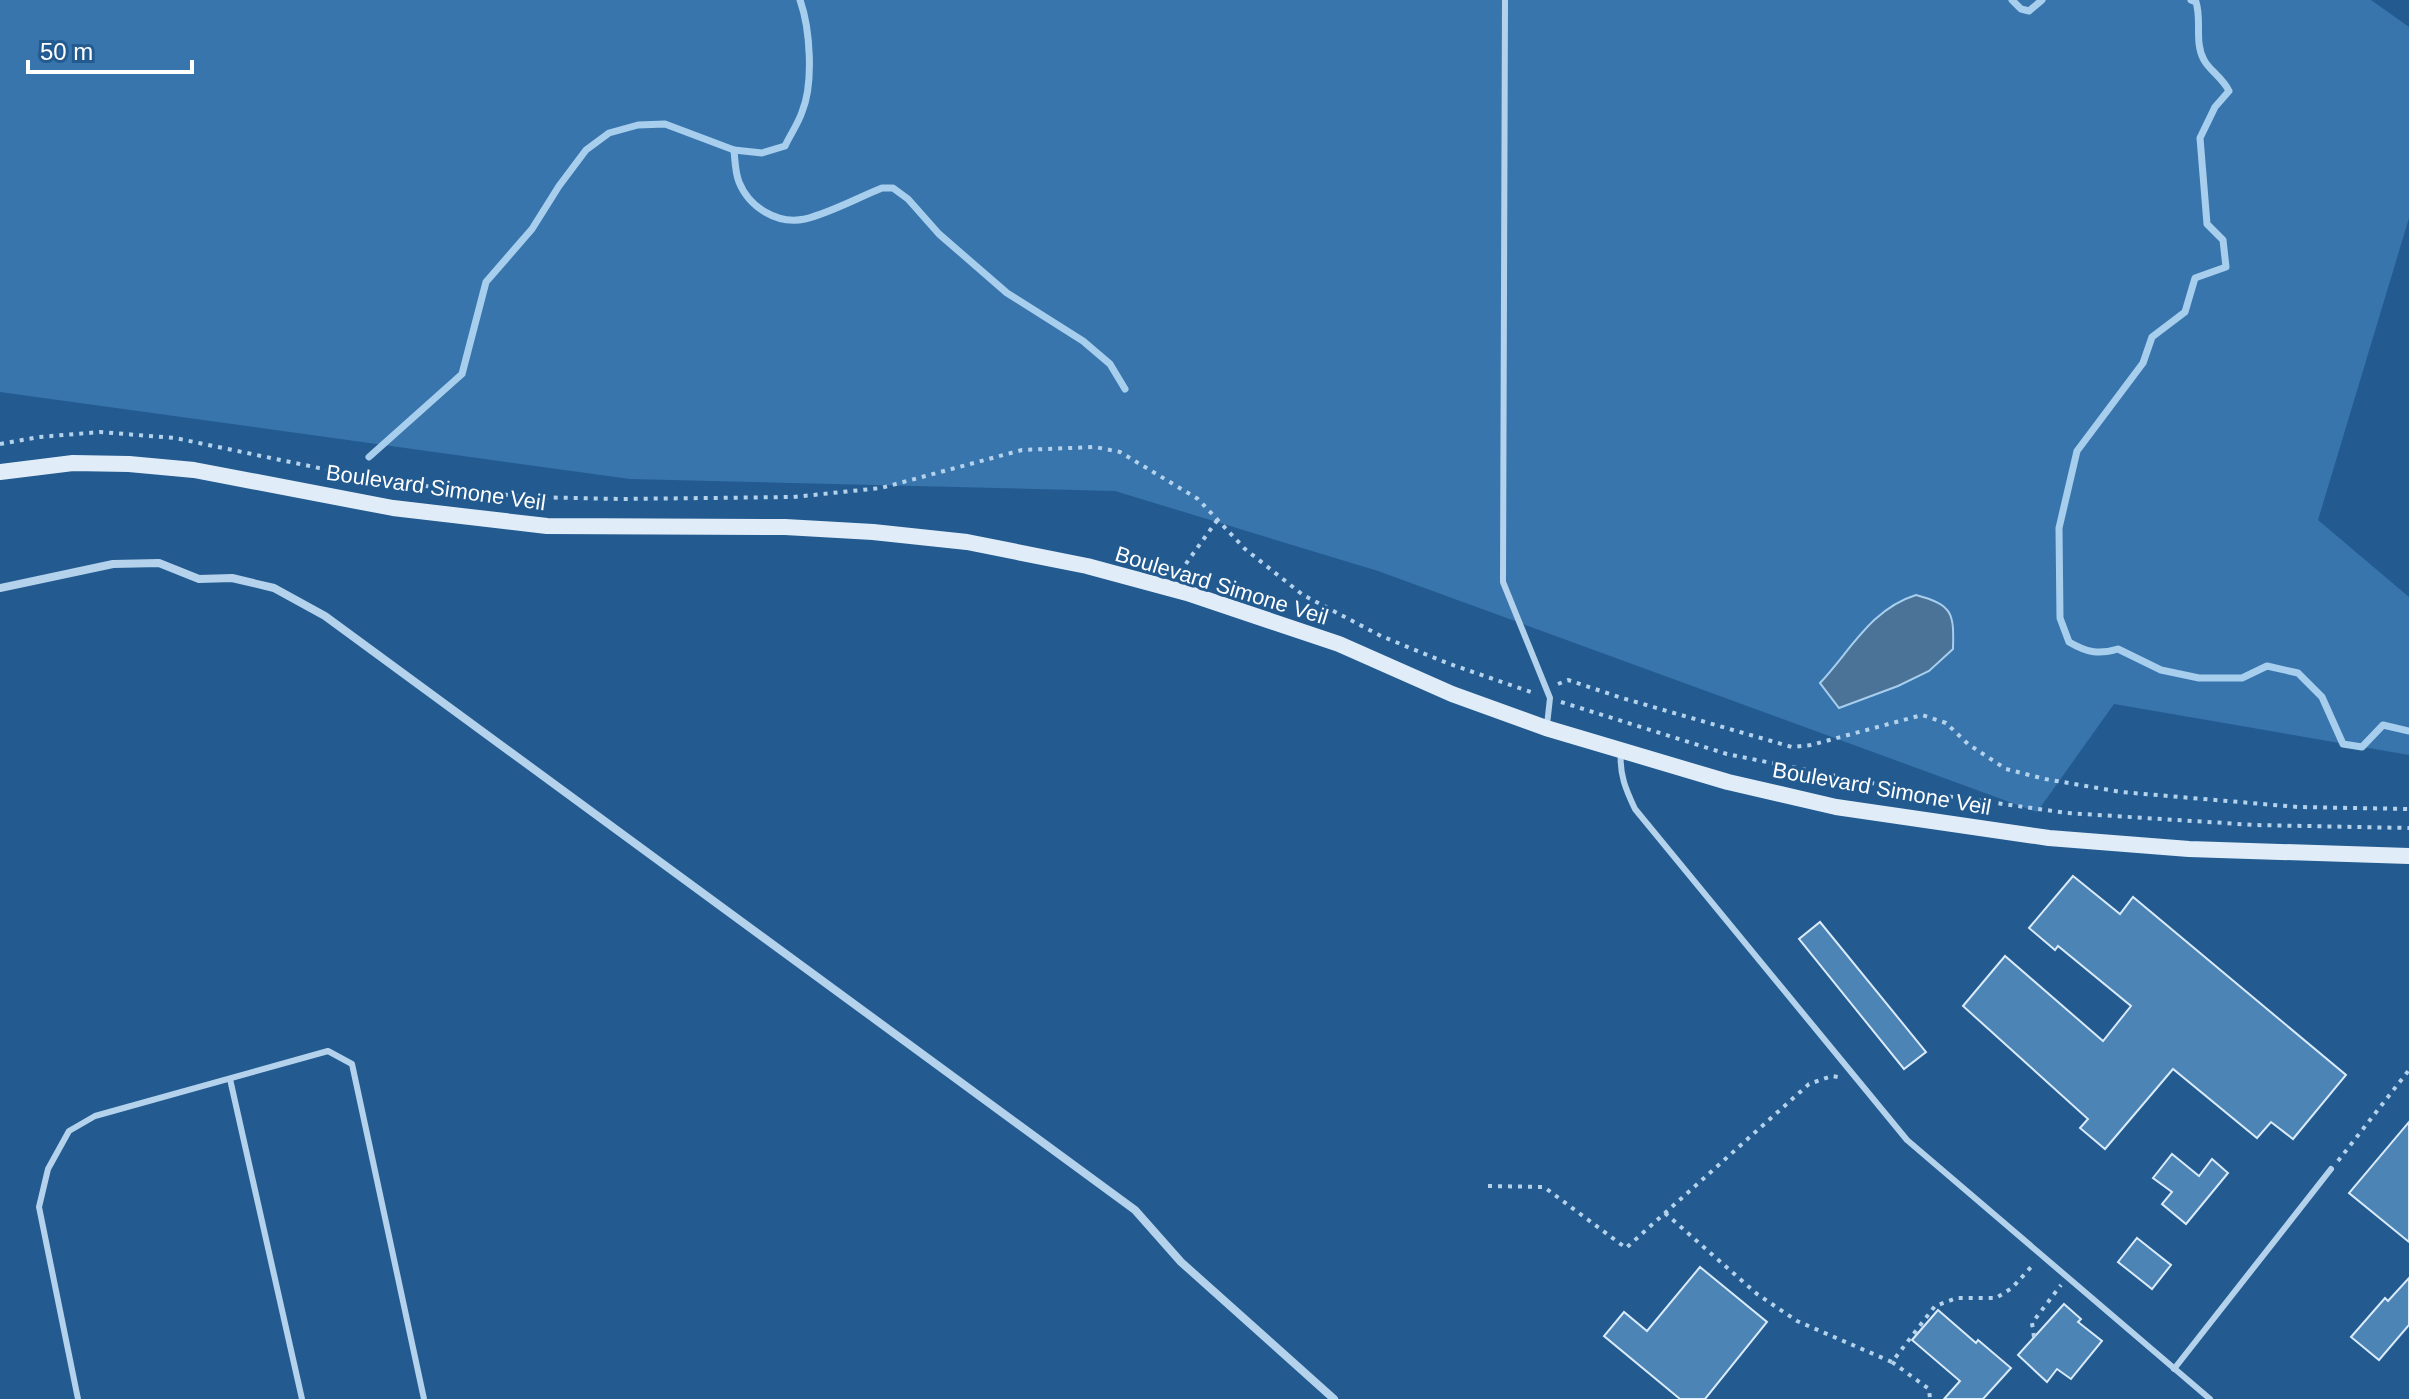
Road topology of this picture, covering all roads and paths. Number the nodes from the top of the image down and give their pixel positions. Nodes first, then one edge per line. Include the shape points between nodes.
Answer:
1 (1505, 0) edge
2 (0, 472) edge
3 (1218, 519) dead end
4 (0, 588) edge
5 (1168, 588) junction
6 (1550, 698) junction
7 (1546, 728) junction
8 (1621, 752) junction
9 (2409, 809) edge
10 (2409, 856) edge
11 (2409, 1070) edge
12 (230, 1079) junction
13 (1860, 1082) junction
14 (2331, 1169) joint
15 (1488, 1186) dead end
16 (1665, 1213) junction
17 (2042, 1255) junction
18 (2067, 1277) junction
19 (2034, 1337) dead end
20 (1892, 1362) junction
21 (2174, 1369) junction
22 (78, 1399) edge
23 (302, 1399) edge
24 (424, 1399) edge
25 (1334, 1399) edge
26 (1930, 1399) edge
27 (2210, 1399) edge

1 - 6 lane via 1503,582
2 - 5 main road, Boulevard Simone Veil via 73,463 129,464 194,470 393,508 531,524 873,532 967,542
3 - 5 path
4 - 25 street via 113,564 159,563 199,579 232,578 274,588 325,616 1135,1210 1181,1262
5 - 7 main road, Boulevard Simone Veil via 1339,644
6 - 7 lane
6 - 9 path via 1553,685 1568,680 1792,747 1922,715 1946,723 2006,769 2045,779 2121,792 2298,807
7 - 8 main road, Boulevard Simone Veil
8 - 10 main road, Boulevard Simone Veil via 1836,807 2049,838
8 - 13 lane via 1624,786 1635,809
11 - 14 path
12 - 22 lane via 95,1116 69,1131 48,1169 39,1207
12 - 23 lane
12 - 24 lane via 328,1051 352,1064
13 - 16 path via 1832,1076 1809,1084
13 - 17 lane via 1907,1140
14 - 21 lane
15 - 16 path via 1544,1187 1626,1248
16 - 20 path via 1757,1294 1797,1321
17 - 18 lane
17 - 20 path via 1996,1298 1957,1298 1935,1306
18 - 19 path via 2032,1323
18 - 21 lane
20 - 26 path via 1929,1389
21 - 27 lane

